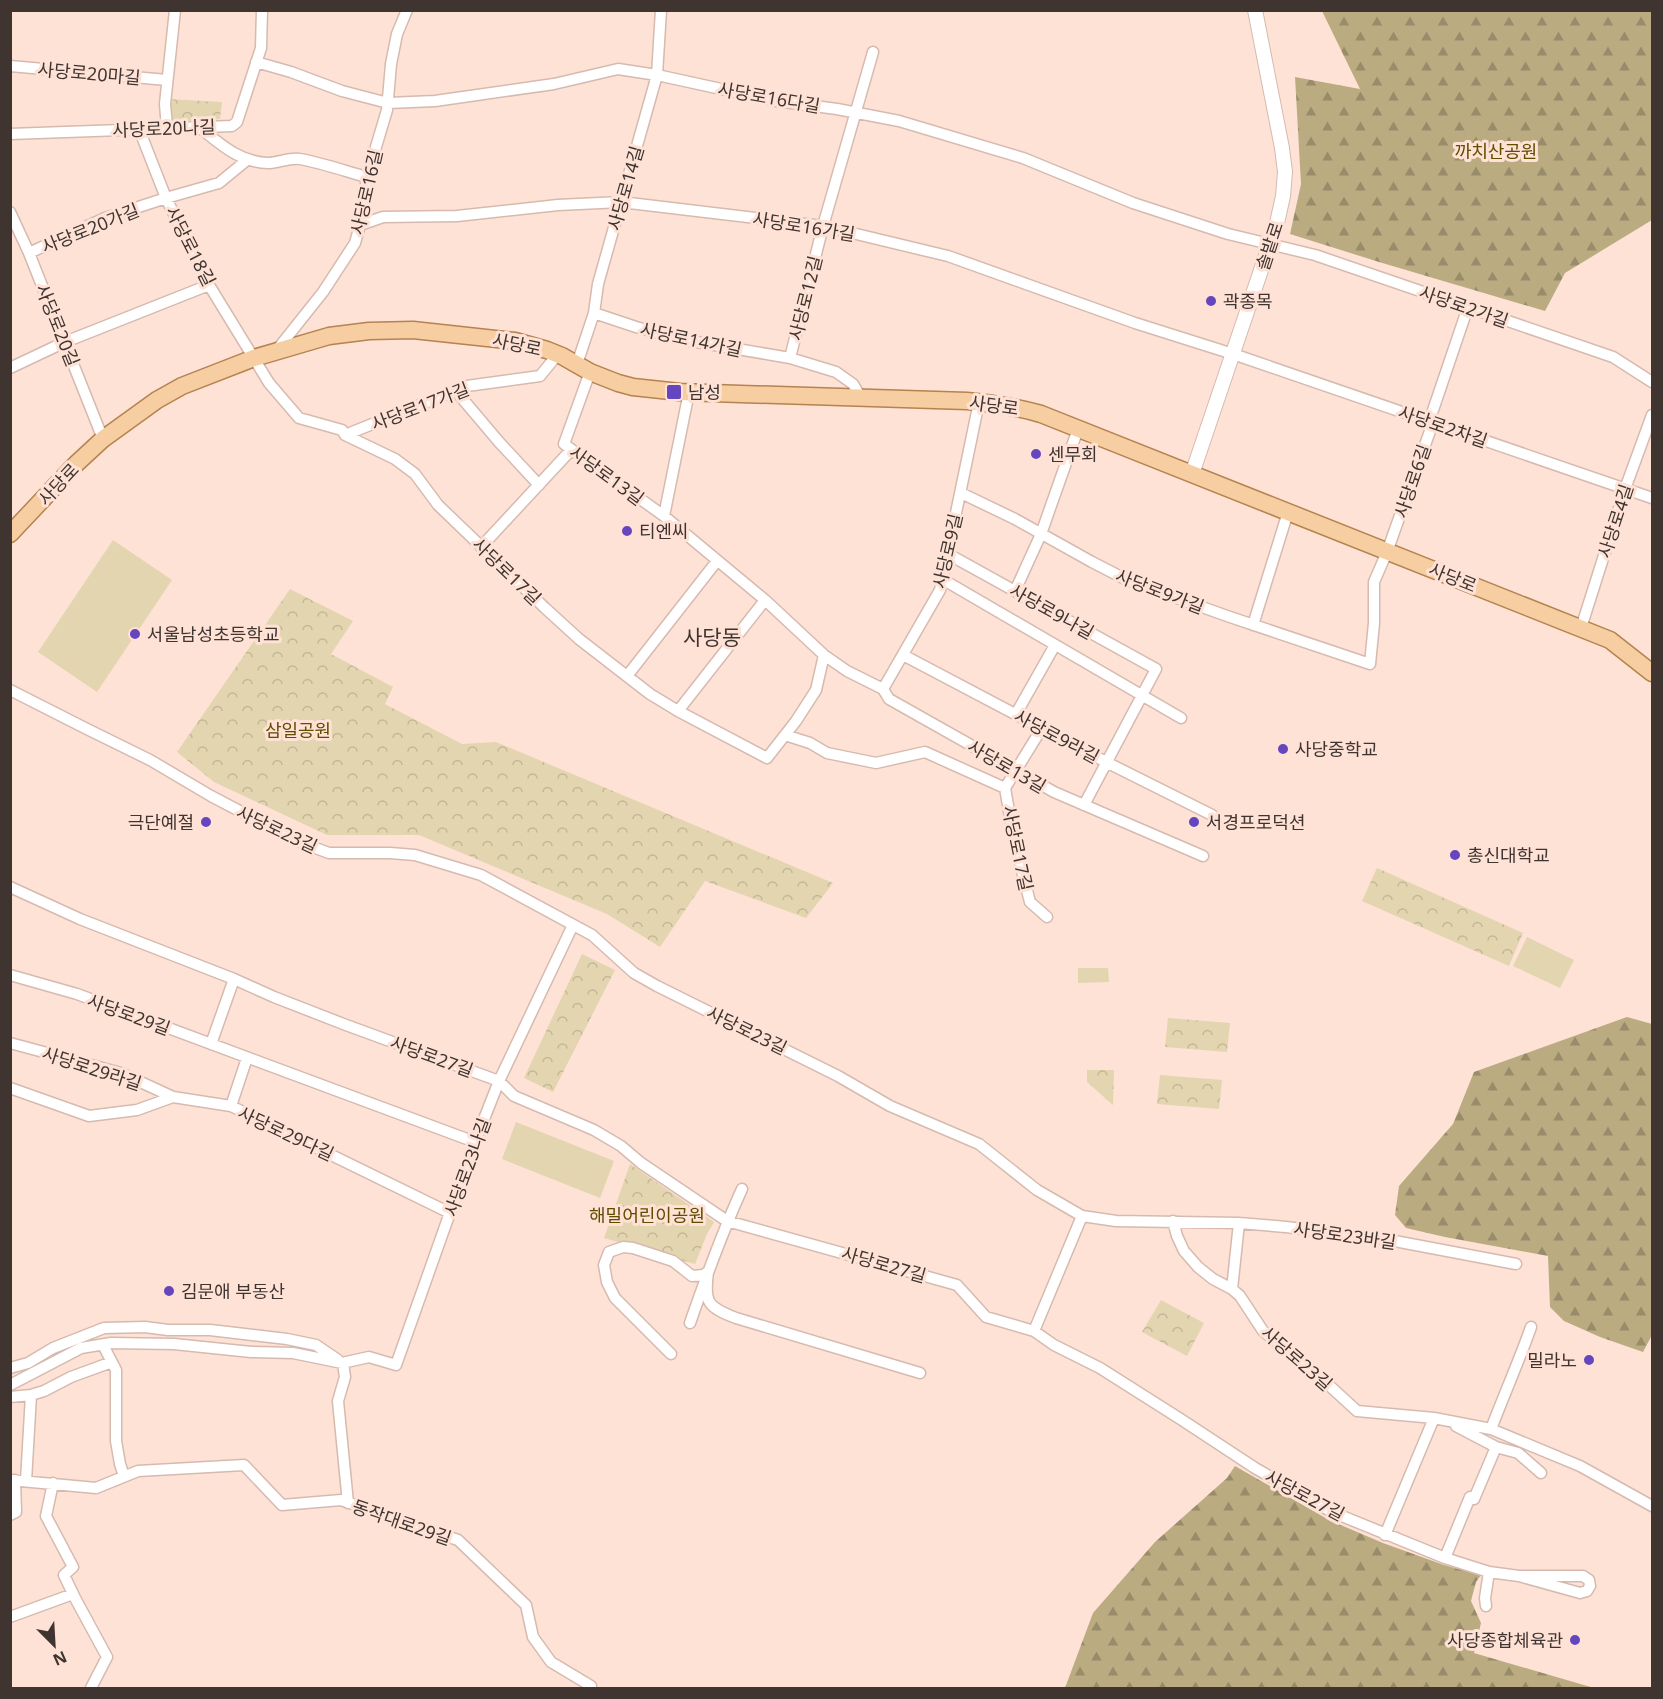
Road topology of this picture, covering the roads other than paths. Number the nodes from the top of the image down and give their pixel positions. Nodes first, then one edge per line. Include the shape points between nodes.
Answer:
1 (175, 10) edge
2 (262, 10) edge
3 (407, 10) edge
4 (661, 10) edge
5 (1255, 10) edge
6 (873, 52) dead end
7 (256, 62) junction
8 (10, 66) edge
9 (657, 75) junction
10 (167, 80) junction
11 (388, 103) junction
12 (856, 113) junction
13 (199, 127) junction
14 (167, 128) junction
15 (139, 129) junction
16 (10, 134) edge
17 (247, 160) junction
18 (367, 177) junction
19 (166, 198) junction
20 (621, 202) junction
21 (10, 212) edge
22 (360, 225) junction
23 (823, 226) junction
24 (1271, 243) junction
25 (29, 253) junction
26 (209, 285) junction
27 (1468, 307) junction
28 (594, 313) junction
29 (65, 342) junction
30 (276, 351) junction
31 (558, 354) junction
32 (1233, 354) junction
33 (254, 358) junction
34 (790, 358) junction
35 (10, 368) edge
36 (583, 368) junction
37 (1653, 382) edge
38 (455, 390) junction
39 (689, 392) junction
40 (861, 398) junction
41 (979, 402) junction
42 (1653, 415) edge
43 (1429, 422) junction
44 (1078, 429) junction
45 (345, 435) junction
46 (103, 439) junction
47 (571, 450) junction
48 (1192, 474) junction
49 (539, 484) junction
50 (1625, 489) junction
51 (961, 493) junction
52 (1653, 498) edge
53 (1288, 512) junction
54 (664, 516) junction
55 (12, 529) edge
56 (1041, 534) junction
57 (481, 547) junction
58 (1387, 552) junction
59 (948, 554) junction
60 (717, 561) junction
61 (942, 579) junction
62 (1015, 591) junction
63 (765, 600) junction
64 (1253, 625) junction
65 (1581, 628) junction
66 (1055, 645) junction
67 (824, 655) junction
68 (903, 655) junction
69 (1370, 664) joint
70 (1653, 673) edge
71 (627, 676) junction
72 (883, 689) junction
73 (10, 690) edge
74 (1142, 695) junction
75 (678, 711) junction
76 (1016, 714) junction
77 (1181, 718) dead end
78 (1042, 728) junction
79 (782, 739) junction
80 (1108, 763) junction
81 (1017, 771) junction
82 (1005, 788) junction
83 (1084, 805) junction
84 (1212, 815) dead end
85 (1203, 856) dead end
86 (10, 887) edge
87 (1047, 917) dead end
88 (573, 925) junction
89 (10, 975) edge
90 (234, 979) junction
91 (10, 1043) edge
92 (211, 1044) junction
93 (247, 1058) junction
94 (499, 1081) junction
95 (10, 1088) edge
96 (173, 1098) junction
97 (231, 1106) junction
98 (475, 1143) junction
99 (742, 1189) dead end
100 (450, 1213) junction
101 (1082, 1216) junction
102 (727, 1221) junction
103 (1173, 1221) junction
104 (1239, 1223) junction
105 (1516, 1264) dead end
106 (708, 1272) junction
107 (1232, 1289) junction
108 (690, 1323) dead end
109 (1531, 1327) dead end
110 (1034, 1331) junction
111 (103, 1345) junction
112 (53, 1348) junction
113 (671, 1354) dead end
114 (58, 1360) junction
115 (112, 1362) junction
116 (343, 1364) junction
117 (10, 1368) edge
118 (920, 1372) dead end
119 (10, 1385) edge
120 (31, 1395) junction
121 (10, 1397) edge
122 (1439, 1419) junction
123 (1491, 1429) junction
124 (1496, 1447) junction
125 (1541, 1473) dead end
126 (124, 1476) junction
127 (17, 1481) edge
128 (53, 1483) junction
129 (348, 1503) junction
130 (1653, 1506) edge
131 (10, 1515) edge
132 (1385, 1535) junction
133 (1445, 1558) junction
134 (1489, 1572) junction
135 (1519, 1576) junction
136 (73, 1594) junction
137 (1486, 1606) dead end
138 (10, 1617) edge
139 (90, 1689) edge
140 (591, 1689) edge

1 - 10 street
2 - 7 street, 사당로20나길 via 261,48
3 - 11 street, 사당로16길 via 397,34
4 - 9 street, 사당로14길
5 - 24 street, 솔밭로 via 1285,172
6 - 12 street, 사당로12길
7 - 11 street, 사당로16다길
7 - 13 street, 사당로20나길 via 237,122 232,126
8 - 10 street, 사당로20마길
9 - 11 street, 사당로16다길 via 618,69 554,84
9 - 12 street, 사당로16다길 via 776,101
9 - 20 street, 사당로14길
10 - 14 street
11 - 18 street, 사당로16길
12 - 23 street, 사당로12길
12 - 24 street, 사당로16다길 via 1023,158 1133,203 1228,234
13 - 14 street, 사당로20나길
13 - 17 street
14 - 15 street, 사당로20나길
15 - 16 street, 사당로20나길
15 - 19 street, 사당로18길
17 - 18 street via 267,163 297,158
17 - 19 street, 사당로20가길 via 219,183
18 - 22 street, 사당로16길
19 - 25 street, 사당로20가길 via 105,218
19 - 26 street, 사당로18길
20 - 22 street, 사당로16가길 via 457,216 383,217
20 - 23 street, 사당로16가길
20 - 28 street, 사당로14길
21 - 25 street, 사당로20길
22 - 30 street, 사당로16길 via 355,243 323,292
23 - 32 street, 사당로16가길 via 948,256
23 - 34 street, 사당로12길
24 - 27 street, 사당로2가길
24 - 32 street, 솔밭로
25 - 29 street, 사당로20길
26 - 29 street
26 - 33 street, 사당로18길
27 - 37 street, 사당로2가길 via 1613,357
27 - 43 street, 사당로6길
28 - 34 street, 사당로14가길 via 685,340
28 - 36 street, 사당로14길
29 - 35 street
29 - 46 street, 사당로20길
30 - 31 main road, 사당로 via 329,336 413,330 515,341
30 - 33 main road, 사당로
31 - 36 main road, 사당로
31 - 38 street, 사당로17가길 via 540,376
32 - 43 street, 사당로2차길
32 - 48 street, 솔밭로
33 - 45 street, 사당로17길 via 299,418 342,430
33 - 46 main road, 사당로 via 182,386
34 - 40 street, 사당로12길 via 836,372 853,384
36 - 39 main road, 사당로 via 633,387
36 - 47 street, 사당로13길 via 564,444
38 - 45 street, 사당로17가길
38 - 49 street
39 - 40 main road, 사당로
39 - 54 street
40 - 41 main road, 사당로
41 - 44 main road, 사당로 via 1041,414
41 - 51 street, 사당로9길
42 - 50 street, 사당로4길
43 - 50 street, 사당로2차길
43 - 58 street, 사당로6길 via 1430,431
44 - 48 main road, 사당로
44 - 56 street
45 - 57 street, 사당로17길 via 395,459 415,474 438,505
46 - 55 main road, 사당로
47 - 49 street
47 - 54 street, 사당로13길
48 - 53 main road, 사당로
49 - 57 street
50 - 52 street, 사당로2차길
50 - 65 street, 사당로4길
51 - 56 street, 사당로9가길
51 - 59 street, 사당로9길
53 - 58 main road, 사당로
53 - 64 street
54 - 60 street, 사당로13길
56 - 62 street
56 - 64 street, 사당로9가길 via 1129,581
57 - 71 street, 사당로17길 via 579,639
58 - 65 main road, 사당로
58 - 69 street, 사당로6길 via 1374,582
59 - 61 street, 사당로9길
59 - 62 street, 사당로9나길
60 - 63 street, 사당로13길
60 - 71 street
61 - 66 street
61 - 68 street, 사당로9길 via 940,590
62 - 74 street, 사당로9나길 via 1156,669
63 - 67 street, 사당로13길
63 - 75 street
64 - 69 street, 사당로9가길
65 - 70 main road, 사당로 via 1610,640
66 - 74 street
66 - 76 street
67 - 72 street, 사당로13길
67 - 79 street via 816,690
68 - 72 street, 사당로9길
68 - 76 street, 사당로9라길
71 - 75 street, 사당로17길
72 - 81 street, 사당로13길 via 889,699
73 - 88 street, 사당로23길 via 150,759 219,801 310,846 328,852 415,855 481,875
74 - 77 street
74 - 80 street
75 - 79 street, 사당로17길 via 767,758
76 - 78 street, 사당로9라길
78 - 80 street, 사당로9라길
78 - 81 street
79 - 82 street, 사당로17길 via 810,743 827,753 876,763 925,752
80 - 83 street
80 - 84 street, 사당로9라길
81 - 82 street
81 - 83 street, 사당로13길
82 - 87 street, 사당로17길 via 1030,902
83 - 85 street, 사당로13길
86 - 90 street, 사당로27길 via 80,919
88 - 94 street, 사당로23나길
88 - 101 street, 사당로23길 via 592,935 634,973 890,1106 979,1144 1037,1190
89 - 92 street, 사당로29길 via 77,994
90 - 92 street
90 - 94 street, 사당로27길
91 - 96 street, 사당로29라길 via 121,1073
92 - 93 street, 사당로29길
93 - 97 street
93 - 98 street, 사당로29길
94 - 98 street, 사당로23나길
94 - 102 street, 사당로27길 via 514,1096 594,1130 621,1146
95 - 96 street, 사당로29다길 via 89,1116 137,1110
96 - 97 street, 사당로29다길
97 - 100 street, 사당로29다길
98 - 100 street, 사당로23나길
99 - 102 street
100 - 116 street, 사당로23나길 via 396,1365 369,1357
101 - 103 street, 사당로23길 via 1116,1221
101 - 110 street
102 - 106 street
102 - 110 street, 사당로27길 via 957,1285 986,1317
103 - 104 street, 사당로23바길
103 - 107 street, 사당로23길 via 1184,1251 1213,1279
104 - 105 street, 사당로23바길 via 1384,1239
104 - 107 street
106 - 108 street
106 - 113 street via 692,1275 673,1261 633,1248 609,1252 604,1265 615,1298
106 - 118 street via 705,1291 718,1311
107 - 122 street, 사당로23길 via 1263,1331 1357,1411
109 - 123 street
110 - 132 street, 사당로27길 via 1100,1368 1289,1488
111 - 114 street, 사당로23나길 via 81,1348
111 - 115 street
111 - 116 street, 사당로23나길 via 174,1344 293,1353
112 - 114 street
112 - 116 street via 104,1328 210,1330 316,1345
112 - 117 street via 28,1363
114 - 119 street, 사당로23나길
115 - 120 street
115 - 126 street via 116,1370 116,1441
116 - 129 street via 345,1377 338,1401
120 - 121 street
120 - 127 street via 28,1438
122 - 123 street, 사당로23길
122 - 124 street
122 - 132 street
123 - 130 street, 사당로23길 via 1580,1466
124 - 125 street via 1518,1453
124 - 133 street
126 - 128 street, 동작대로29길 via 96,1488
126 - 129 street, 동작대로29길 via 138,1471 244,1465 282,1505 341,1500
127 - 128 street, 동작대로29길
127 - 131 street via 16,1512
128 - 136 street via 46,1516 73,1567 64,1575
129 - 140 street, 동작대로29길 via 458,1540 526,1605 533,1637 551,1662
132 - 133 street, 사당로27길
133 - 134 street, 사당로27길
134 - 135 street, 사당로27길
134 - 137 street
135 - 135 street, 사당로27길 via 1580,1593 1590,1586 1583,1576
136 - 138 street
136 - 139 street via 107,1657

